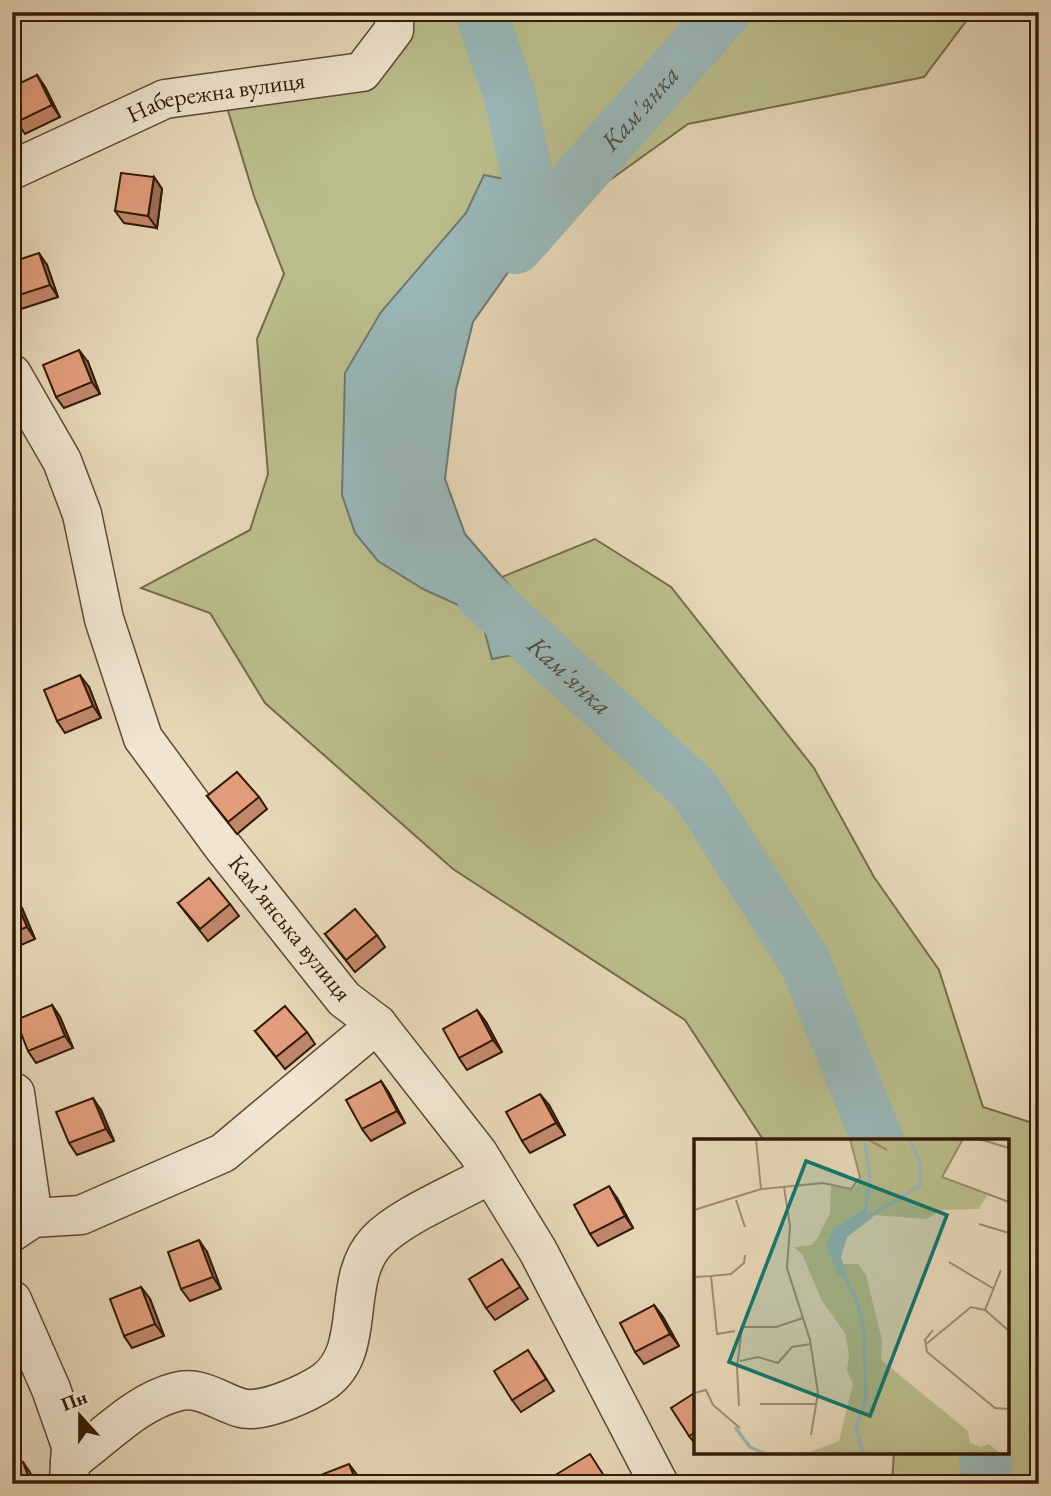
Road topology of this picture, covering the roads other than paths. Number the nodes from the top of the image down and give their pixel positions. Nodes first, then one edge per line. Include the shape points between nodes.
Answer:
1 (394, 12) edge
2 (12, 170) edge
3 (12, 374) edge
4 (377, 1024) junction
5 (15, 1093) dead end
6 (491, 1174) junction
7 (23, 1225) edge
8 (12, 1300) edge
9 (69, 1473) edge
10 (659, 1484) edge

1 - 2 street, Набережна вулиця via 394,30 362,72 165,99
3 - 4 street, Камʼянська вулиця via 62,461 82,514 104,619 143,738 344,999
4 - 6 street, Камʼянська вулиця
4 - 7 street via 223,1153 81,1214
5 - 7 street
6 - 9 street via 375,1242 356,1282 346,1360 326,1381 284,1402 243,1409 206,1392 177,1391 138,1410
6 - 10 street, Камʼянська вулиця via 538,1251
8 - 9 street via 71,1446

